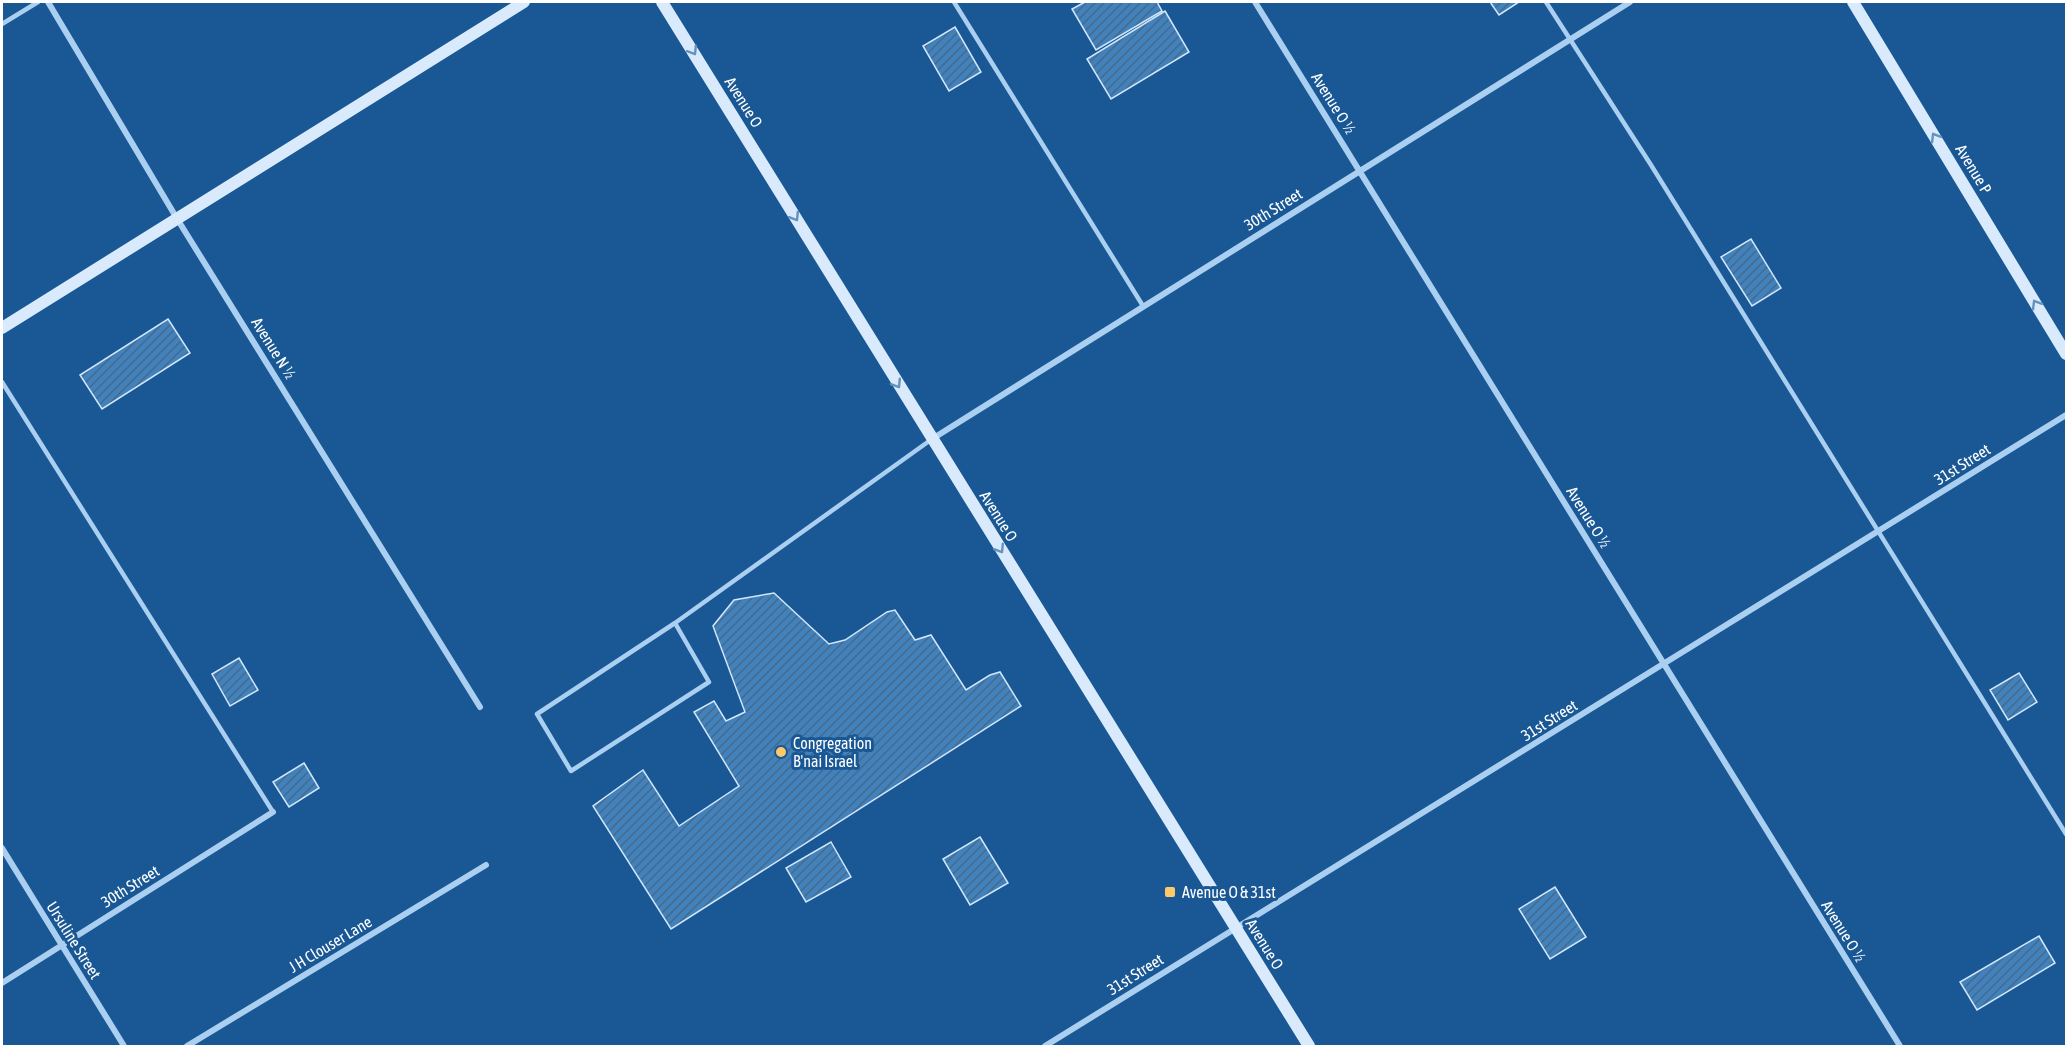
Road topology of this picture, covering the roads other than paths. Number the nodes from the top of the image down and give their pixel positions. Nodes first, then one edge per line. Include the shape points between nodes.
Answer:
1 (38, 2) edge
2 (48, 2) edge
3 (524, 2) edge
4 (663, 2) edge
5 (954, 2) edge
6 (1255, 2) edge
7 (1546, 2) edge
8 (1630, 2) edge
9 (1853, 2) edge
10 (2, 24) edge
11 (1570, 38) junction
12 (1359, 170) junction
13 (176, 217) junction
14 (1143, 306) junction
15 (2, 328) edge
16 (2067, 354) edge
17 (2, 382) edge
18 (2067, 416) edge
19 (932, 439) junction
20 (1879, 532) junction
21 (675, 623) junction
22 (1664, 665) junction
23 (480, 707) dead end
24 (273, 812) joint
25 (2067, 834) edge
26 (2, 848) edge
27 (486, 865) dead end
28 (1235, 927) junction
29 (62, 946) junction
30 (2, 983) edge
31 (124, 1047) edge
32 (187, 1047) edge
33 (1045, 1047) edge
34 (1309, 1047) edge
35 (1900, 1047) edge

1 - 10 lane
2 - 13 street, Avenue N ½
3 - 13 main road
4 -> 19 main road, Avenue O
5 - 14 lane
6 - 12 street, Avenue O ½
7 - 11 lane
8 - 11 street, 30th Street
16 -> 9 main road, Avenue P
11 - 12 street, 30th Street
11 - 20 lane
12 - 14 street, 30th Street
12 - 22 street, Avenue O ½
13 - 15 main road
13 - 23 street, Avenue N ½
14 - 19 street, 30th Street
17 - 24 lane
18 - 20 street, 31st Street
19 - 21 lane
19 -> 28 main road, Avenue O
20 - 22 street, 31st Street
20 - 25 lane
21 - 21 lane via 537,714 571,771 709,682
22 - 28 street, 31st Street
22 - 35 street, Avenue O ½
24 - 29 street, 30th Street
26 - 29 street, Ursuline Street
27 - 32 street, J H Clouser Lane
28 - 33 street, 31st Street
28 - 34 main road, Avenue O
29 - 30 street, 30th Street
29 - 31 street, Ursuline Street

